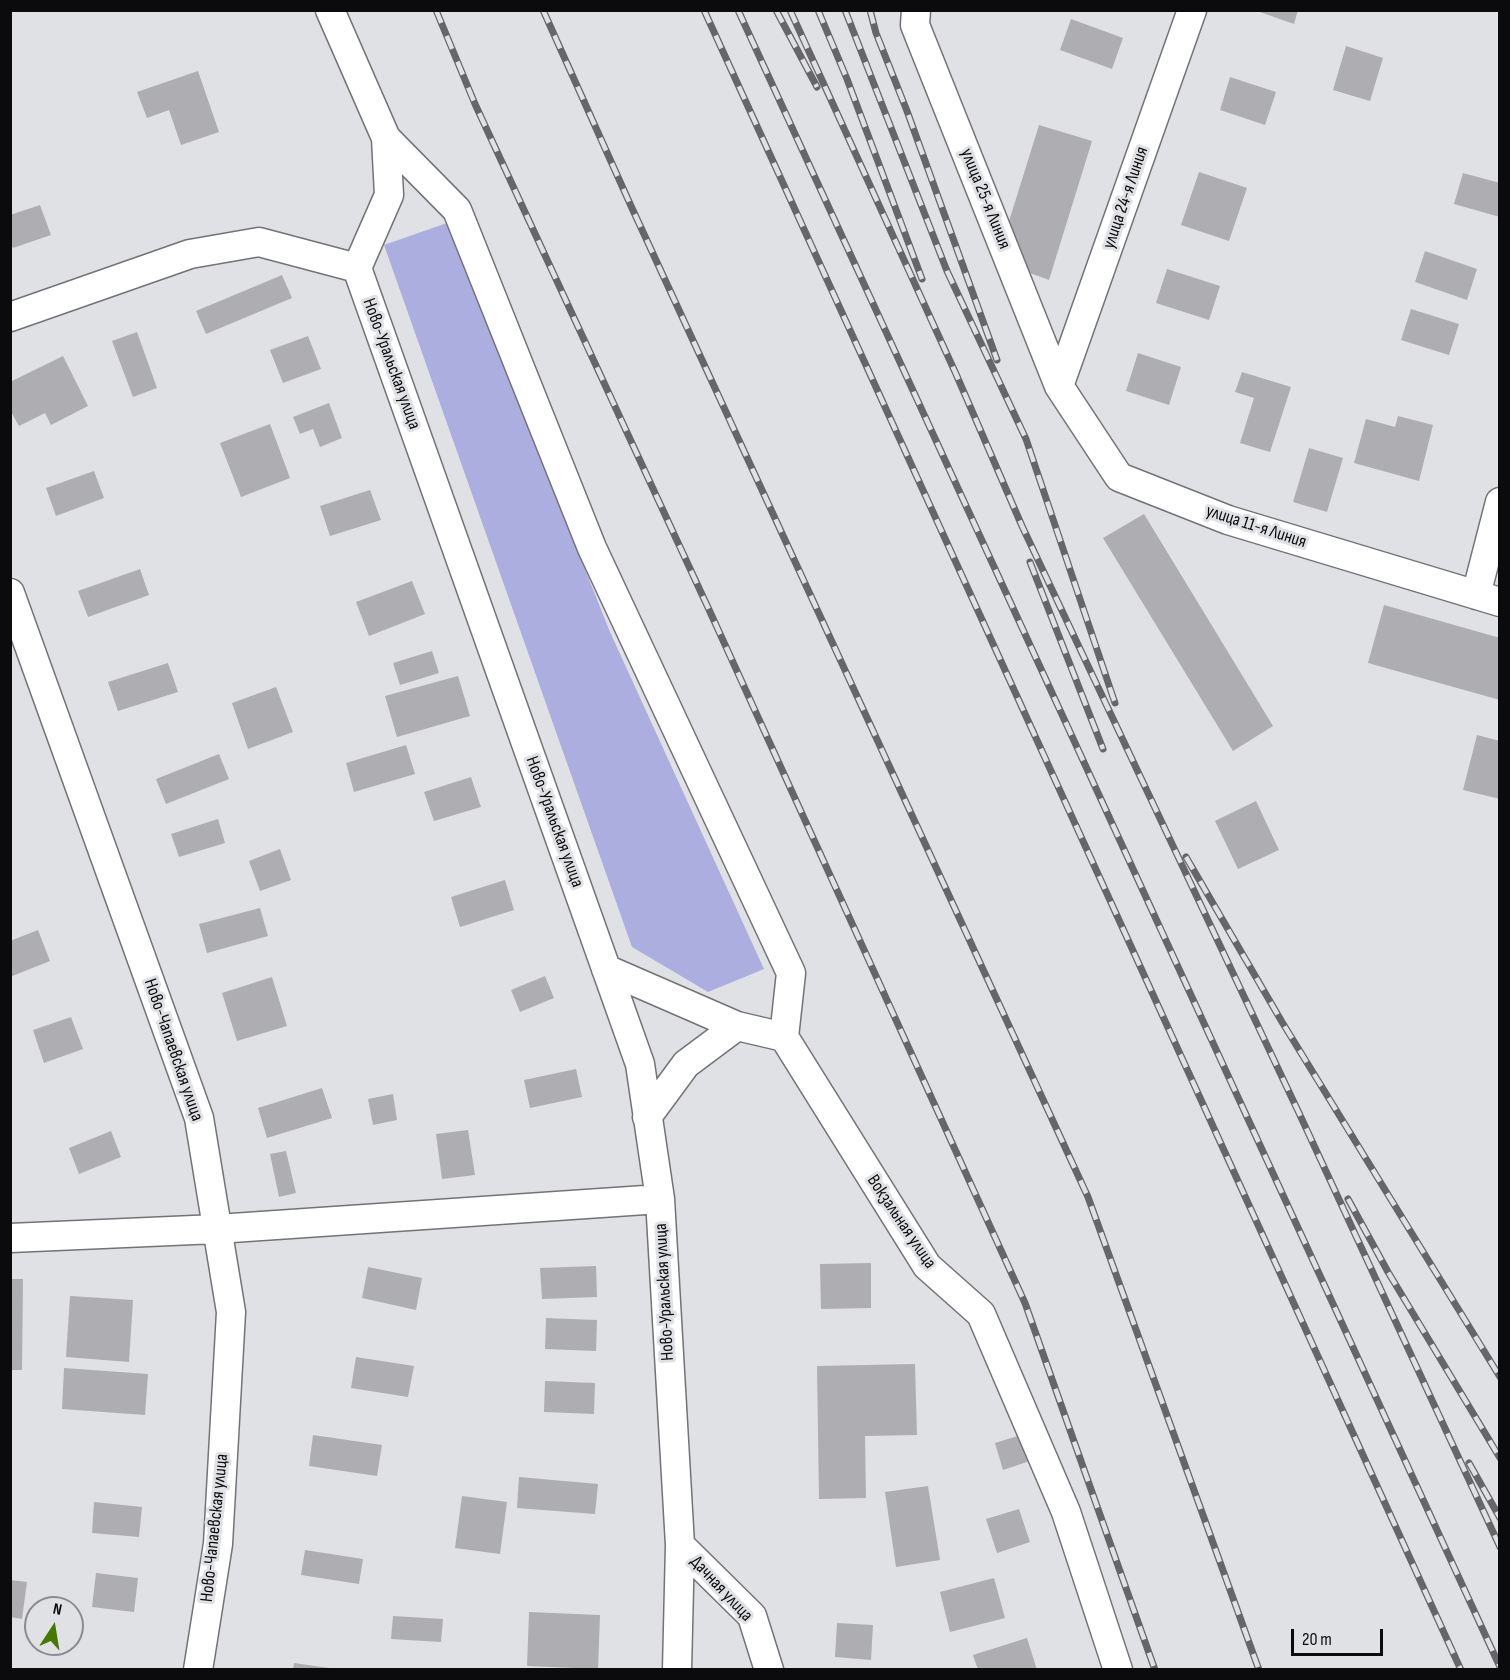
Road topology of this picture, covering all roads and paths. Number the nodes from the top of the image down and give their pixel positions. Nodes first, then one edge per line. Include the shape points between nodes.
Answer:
1 (330, 10) edge
2 (915, 10) edge
3 (1192, 10) edge
4 (386, 138) junction
5 (357, 268) junction
6 (10, 317) edge
7 (1059, 386) junction
8 (1500, 502) edge
9 (10, 593) edge
10 (1488, 598) edge
11 (606, 969) junction
12 (737, 1026) junction
13 (784, 1037) junction
14 (647, 1117) junction
15 (660, 1199) junction
16 (217, 1228) junction
17 (10, 1238) edge
18 (680, 1545) junction
19 (198, 1670) edge
20 (677, 1670) edge
21 (769, 1670) edge
22 (1118, 1670) edge

1 - 4 street
2 - 7 street, улица 25-я Линия via 915,25
3 - 7 street, улица 24-я Линия
4 - 5 street via 389,195
4 - 13 street via 457,210 592,548 791,974
5 - 6 street via 259,242 190,255
5 - 11 street, Ново-Уральская улица
7 - 10 street, улица 11-я Линия via 1119,477 1228,520
8 - 10 street
9 - 16 street, Ново-Чапаевская улица via 199,1118
11 - 12 street
11 - 14 street, Ново-Уральская улица via 639,1064
12 - 13 street
12 - 14 street via 686,1064
13 - 22 street, Вокзальная улица via 927,1266 981,1314 1066,1512
14 - 15 street, Ново-Уральская улица
15 - 16 street
15 - 18 street, Ново-Уральская улица
16 - 17 street
16 - 19 street, Ново-Чапаевская улица via 231,1312 218,1544
18 - 20 street, Ново-Уральская улица
18 - 21 street, Дачная улица via 752,1616

